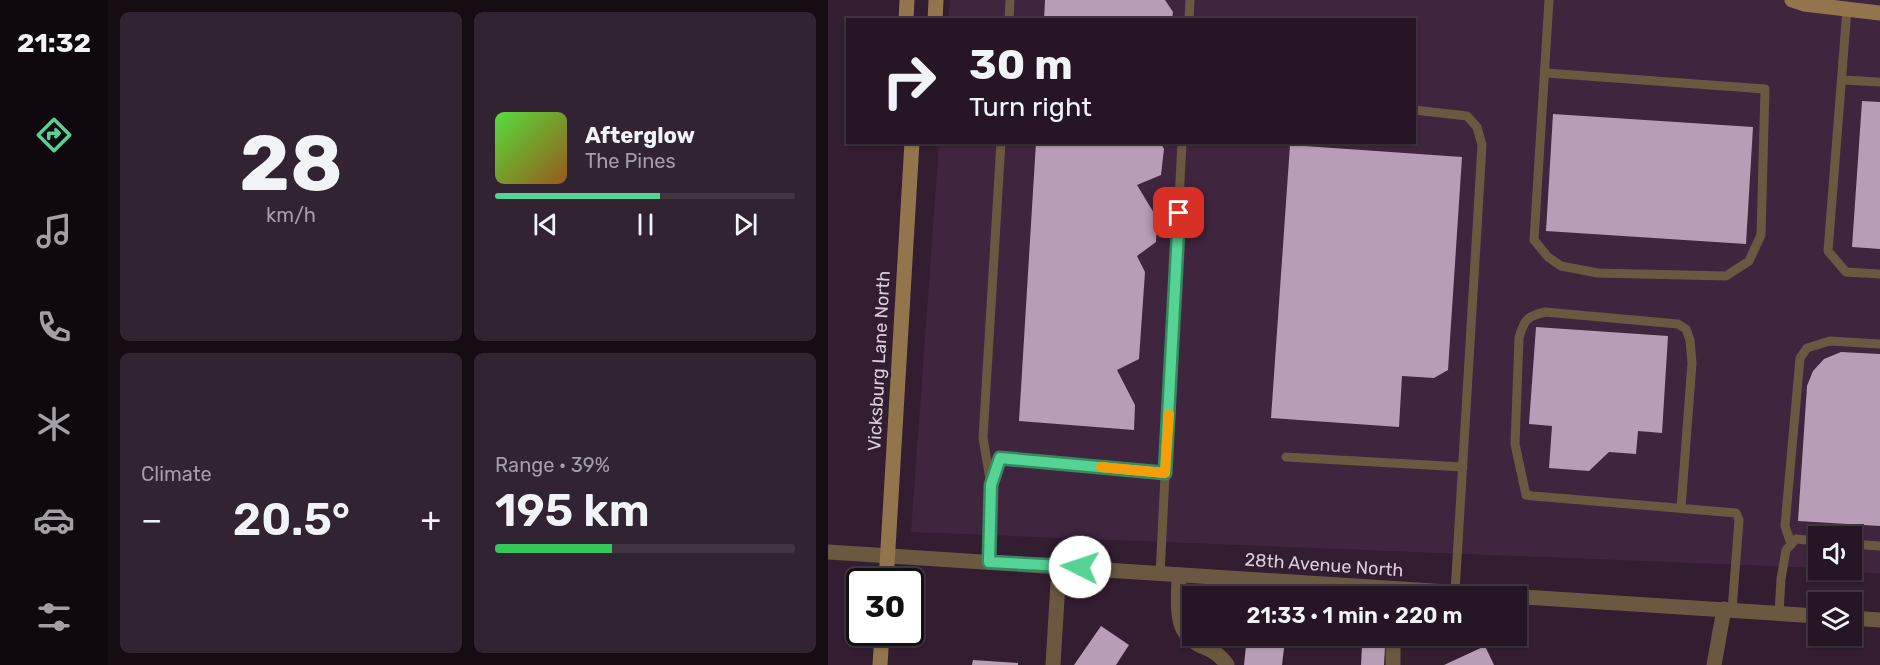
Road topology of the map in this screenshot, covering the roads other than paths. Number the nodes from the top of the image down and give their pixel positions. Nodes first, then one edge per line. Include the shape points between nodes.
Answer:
1 (907, 0) edge
2 (936, 0) edge
3 (1010, 0) edge
4 (1190, 0) edge
5 (1549, 0) edge
6 (1792, 0) edge
7 (1847, 9) junction
8 (1880, 13) edge
9 (906, 18) edge
10 (934, 18) edge
11 (1009, 18) edge
12 (1189, 18) edge
13 (1546, 73) junction
14 (1842, 80) junction
15 (1880, 82) edge
16 (1416, 110) edge
17 (912, 144) edge
18 (1001, 144) edge
19 (1182, 144) edge
20 (1880, 274) edge
21 (1880, 344) edge
22 (1286, 457) dead end
23 (1463, 467) junction
24 (1165, 473) junction
25 (991, 485) junction
26 (1681, 508) junction
27 (1808, 540) edge
28 (1791, 544) junction
29 (1862, 545) edge
30 (1880, 546) edge
31 (828, 552) edge
32 (888, 555) junction
33 (989, 562) junction
34 (1059, 566) junction
35 (887, 568) edge
36 (1160, 574) junction
37 (1179, 575) junction
38 (1310, 586) edge
39 (1455, 586) edge
40 (1527, 596) edge
41 (1728, 609) junction
42 (1779, 613) junction
43 (1808, 615) edge
44 (1862, 619) edge
45 (1880, 620) edge
46 (881, 646) edge
47 (1393, 646) edge
48 (880, 665) edge
49 (1053, 665) edge
50 (1227, 665) edge
51 (1394, 665) edge
52 (1714, 665) edge

1 - 9 main road
2 - 10 main road
3 - 11 lane
4 - 12 lane
5 - 13 lane
6 - 7 main road
7 - 8 main road
7 - 14 lane
13 - 13 lane via 1534,240 1548,257 1561,266 1598,273 1726,276 1749,261 1761,235 1765,89
14 - 15 lane
14 - 20 lane via 1828,251 1846,272
16 - 23 lane via 1467,116 1477,127 1482,145
17 - 32 main road, Vicksburg Lane North
18 - 25 lane via 983,438
19 - 24 lane
21 - 28 lane via 1830,341 1807,348 1800,358 1785,526
22 - 23 lane
23 - 39 lane
24 - 25 lane via 1000,458
24 - 36 lane
25 - 33 lane
26 - 26 lane via 1526,495 1515,444 1519,338 1522,325 1531,315 1568,314 1678,324 1686,329 1692,363
26 - 41 lane via 1736,513 1739,520
27 - 28 lane via 1796,539
28 - 42 lane via 1780,579
29 - 30 lane
31 - 32 street, 28th Avenue North
32 - 33 street, 28th Avenue North
32 - 35 main road, Vicksburg Lane North
33 - 34 street, 28th Avenue North
34 - 36 street, 28th Avenue North
34 - 49 street
36 - 37 street, 28th Avenue North
37 - 38 street, 28th Avenue North
37 - 50 street via 1180,625 1186,636 1217,654
40 - 41 street, 28th Avenue North
41 - 42 street, 28th Avenue North
41 - 52 street
42 - 43 street, 28th Avenue North
44 - 45 street
46 - 48 main road
47 - 51 street

